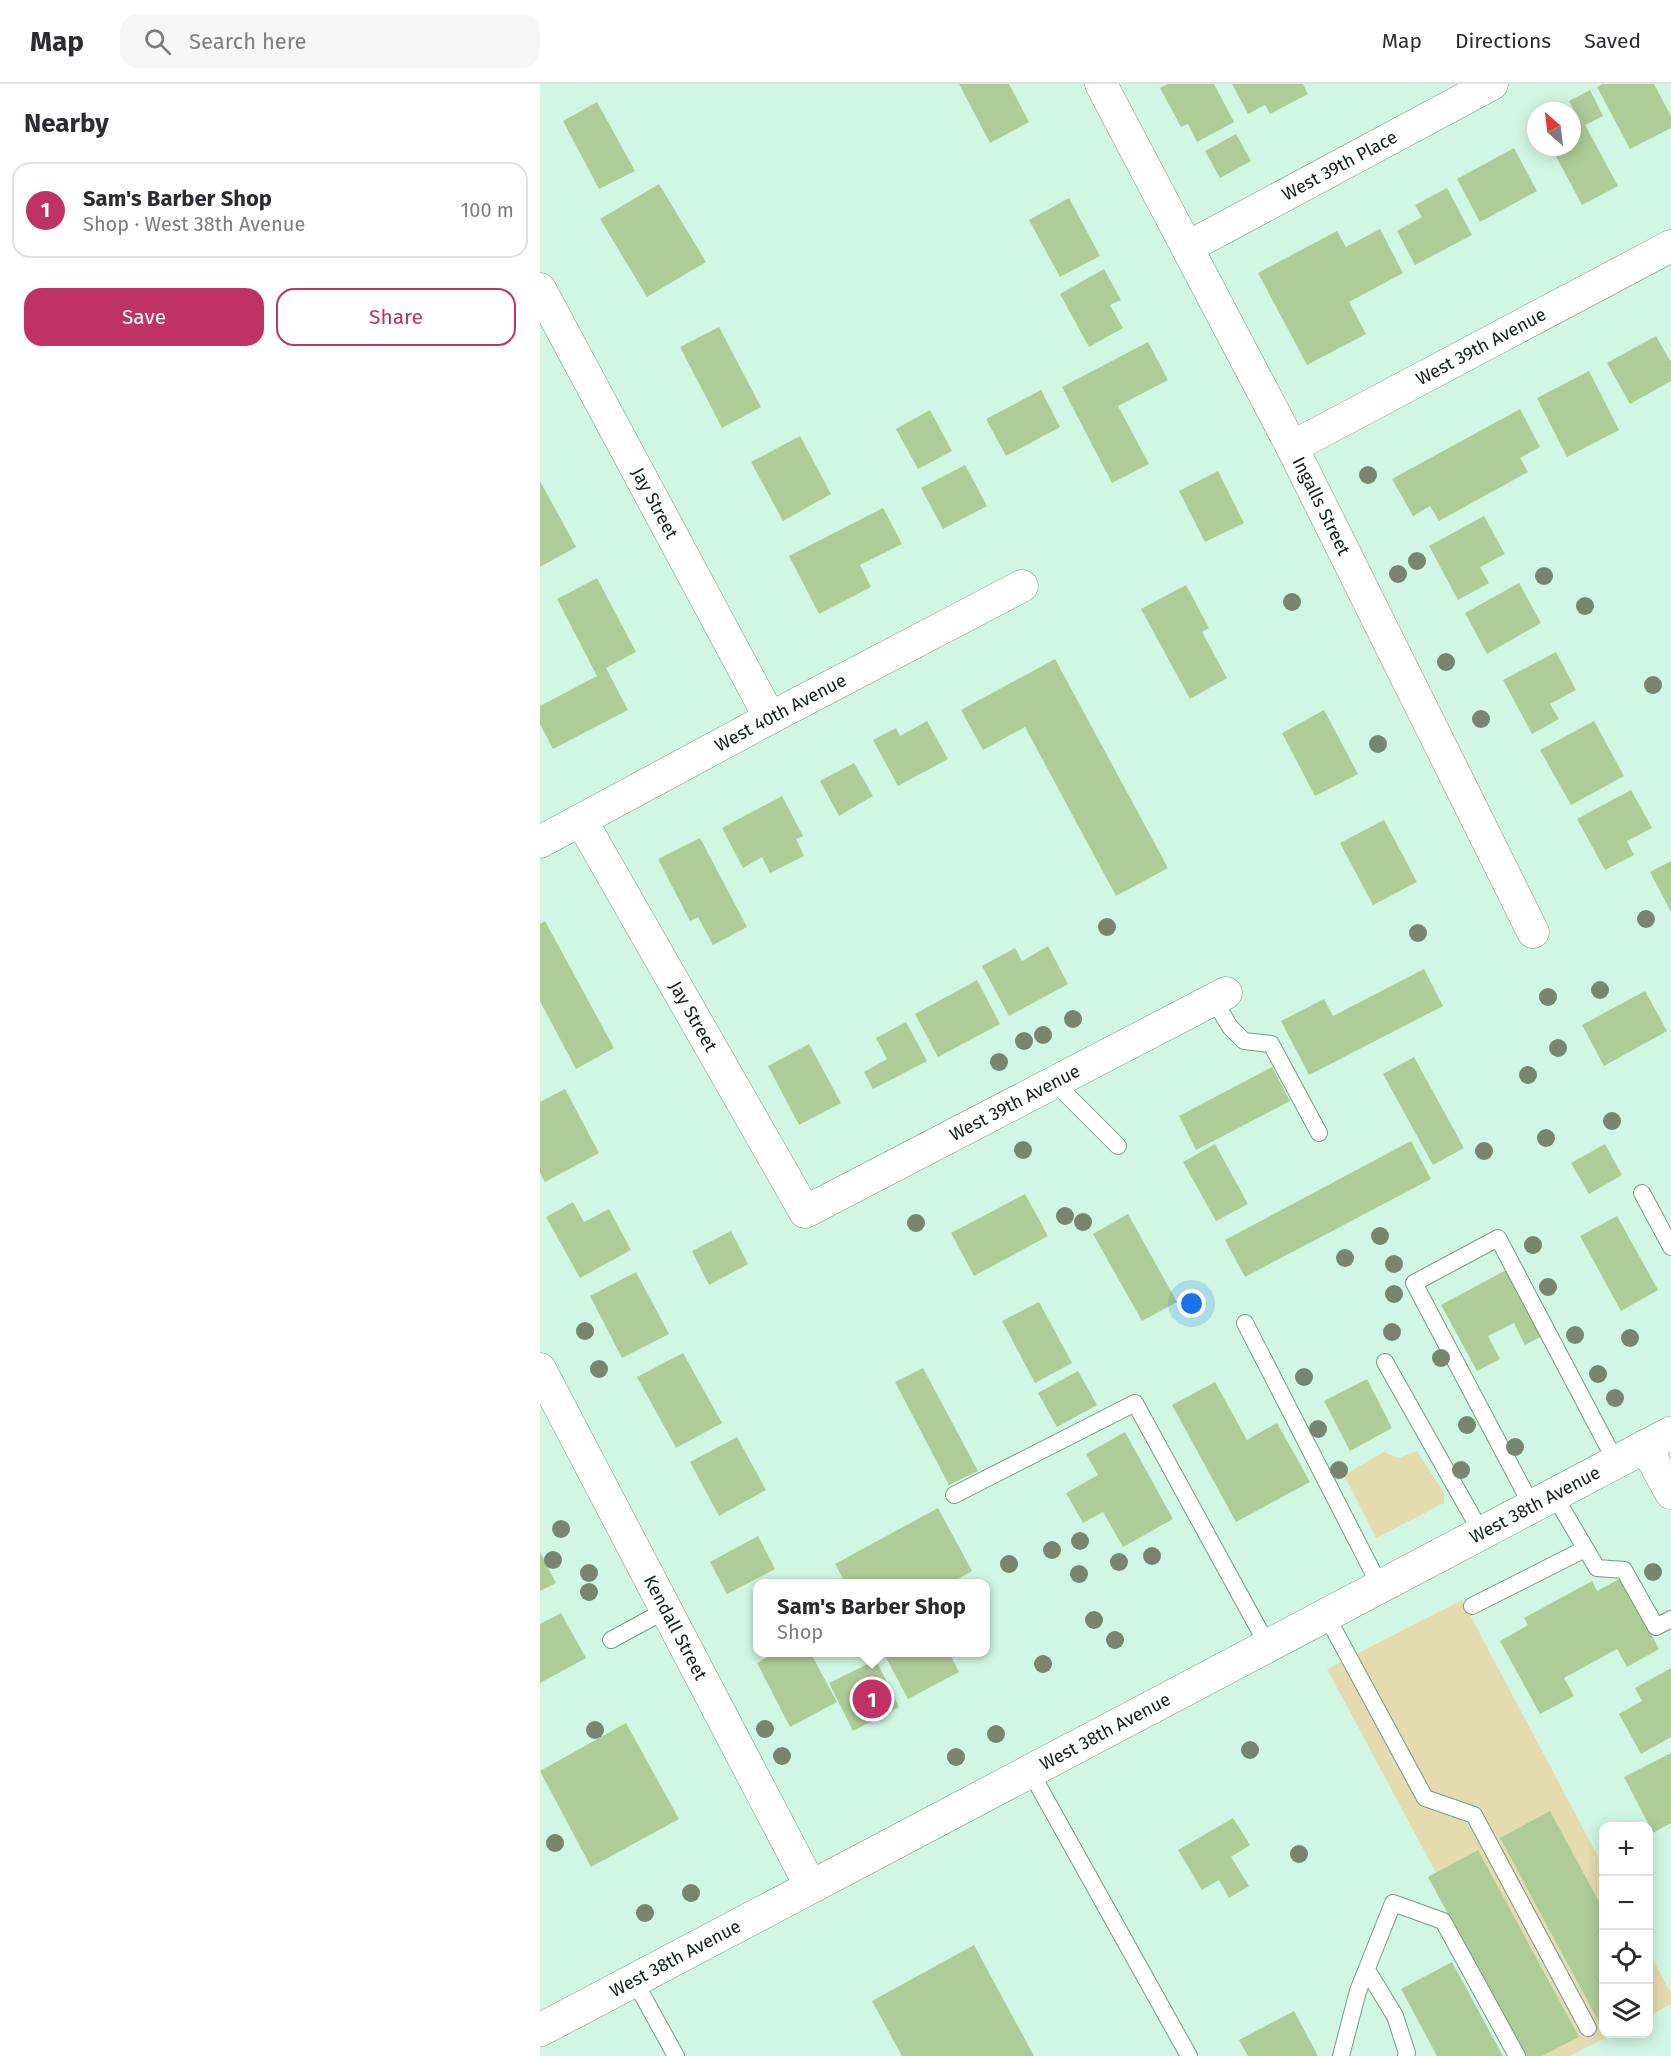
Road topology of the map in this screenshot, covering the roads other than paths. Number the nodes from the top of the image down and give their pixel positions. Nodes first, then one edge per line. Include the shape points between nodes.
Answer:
1 (1101, 84) edge
2 (1492, 84) edge
3 (1671, 246) edge
4 (1188, 247) junction
5 (540, 289) edge
6 (1292, 447) junction
7 (1022, 586) dead end
8 (770, 718) junction
9 (581, 820) junction
10 (540, 842) edge
11 (1533, 932) dead end
12 (1220, 997) joint
13 (1054, 1083) junction
14 (1319, 1133) dead end
15 (1118, 1146) dead end
16 (1642, 1193) dead end
17 (805, 1212) joint
18 (1671, 1247) edge
19 (1245, 1323) dead end
20 (1385, 1362) dead end
21 (540, 1370) edge
22 (1658, 1439) edge
23 (1616, 1462) junction
24 (1671, 1493) edge
25 (954, 1495) dead end
26 (1543, 1500) junction
27 (1481, 1533) junction
28 (1585, 1549) junction
29 (1380, 1587) junction
30 (1472, 1606) dead end
31 (666, 1610) junction
32 (1326, 1615) junction
33 (1671, 1619) edge
34 (611, 1640) dead end
35 (1268, 1646) junction
36 (1030, 1772) junction
37 (811, 1887) junction
38 (1367, 1970) junction
39 (634, 1980) junction
40 (1588, 2028) dead end
41 (540, 2030) edge
42 (676, 2056) edge
43 (1189, 2056) edge
44 (1341, 2056) edge
45 (1406, 2056) edge
46 (1517, 2056) edge

1 - 4 street, Ingalls Street
2 - 4 street, West 39th Place
3 - 6 street, West 39th Avenue
4 - 6 street, Ingalls Street
5 - 8 street, Jay Street
6 - 11 street, Ingalls Street
7 - 8 street, West 40th Avenue
8 - 9 street, West 40th Avenue
9 - 10 street, West 40th Avenue
9 - 17 street, Jay Street
12 - 13 street, West 39th Avenue
12 - 14 lane via 1230,1027 1244,1041 1271,1044
13 - 15 lane
13 - 17 street, West 39th Avenue
16 - 18 lane
19 - 29 lane
20 - 27 lane
21 - 31 street, Kendall Street
22 - 23 main road, West 38th Avenue
22 - 24 street
23 - 26 main road, West 38th Avenue
23 - 26 lane via 1498,1238 1414,1283
25 - 35 lane via 1136,1403
26 - 27 main road, West 38th Avenue
26 - 28 lane
27 - 29 main road, West 38th Avenue
28 - 30 lane
28 - 33 lane via 1596,1568 1624,1570 1656,1627
29 - 32 main road, West 38th Avenue
31 - 34 lane
31 - 37 street, Kendall Street
32 - 35 main road, West 38th Avenue
32 - 40 lane via 1425,1798 1474,1815
35 - 36 main road, West 38th Avenue
36 - 37 main road, West 38th Avenue
36 - 43 lane
37 - 39 main road, West 38th Avenue
38 - 44 lane
38 - 45 lane via 1395,2016
38 - 46 lane via 1393,1903 1443,1921
39 - 41 main road, West 38th Avenue
39 - 42 lane

